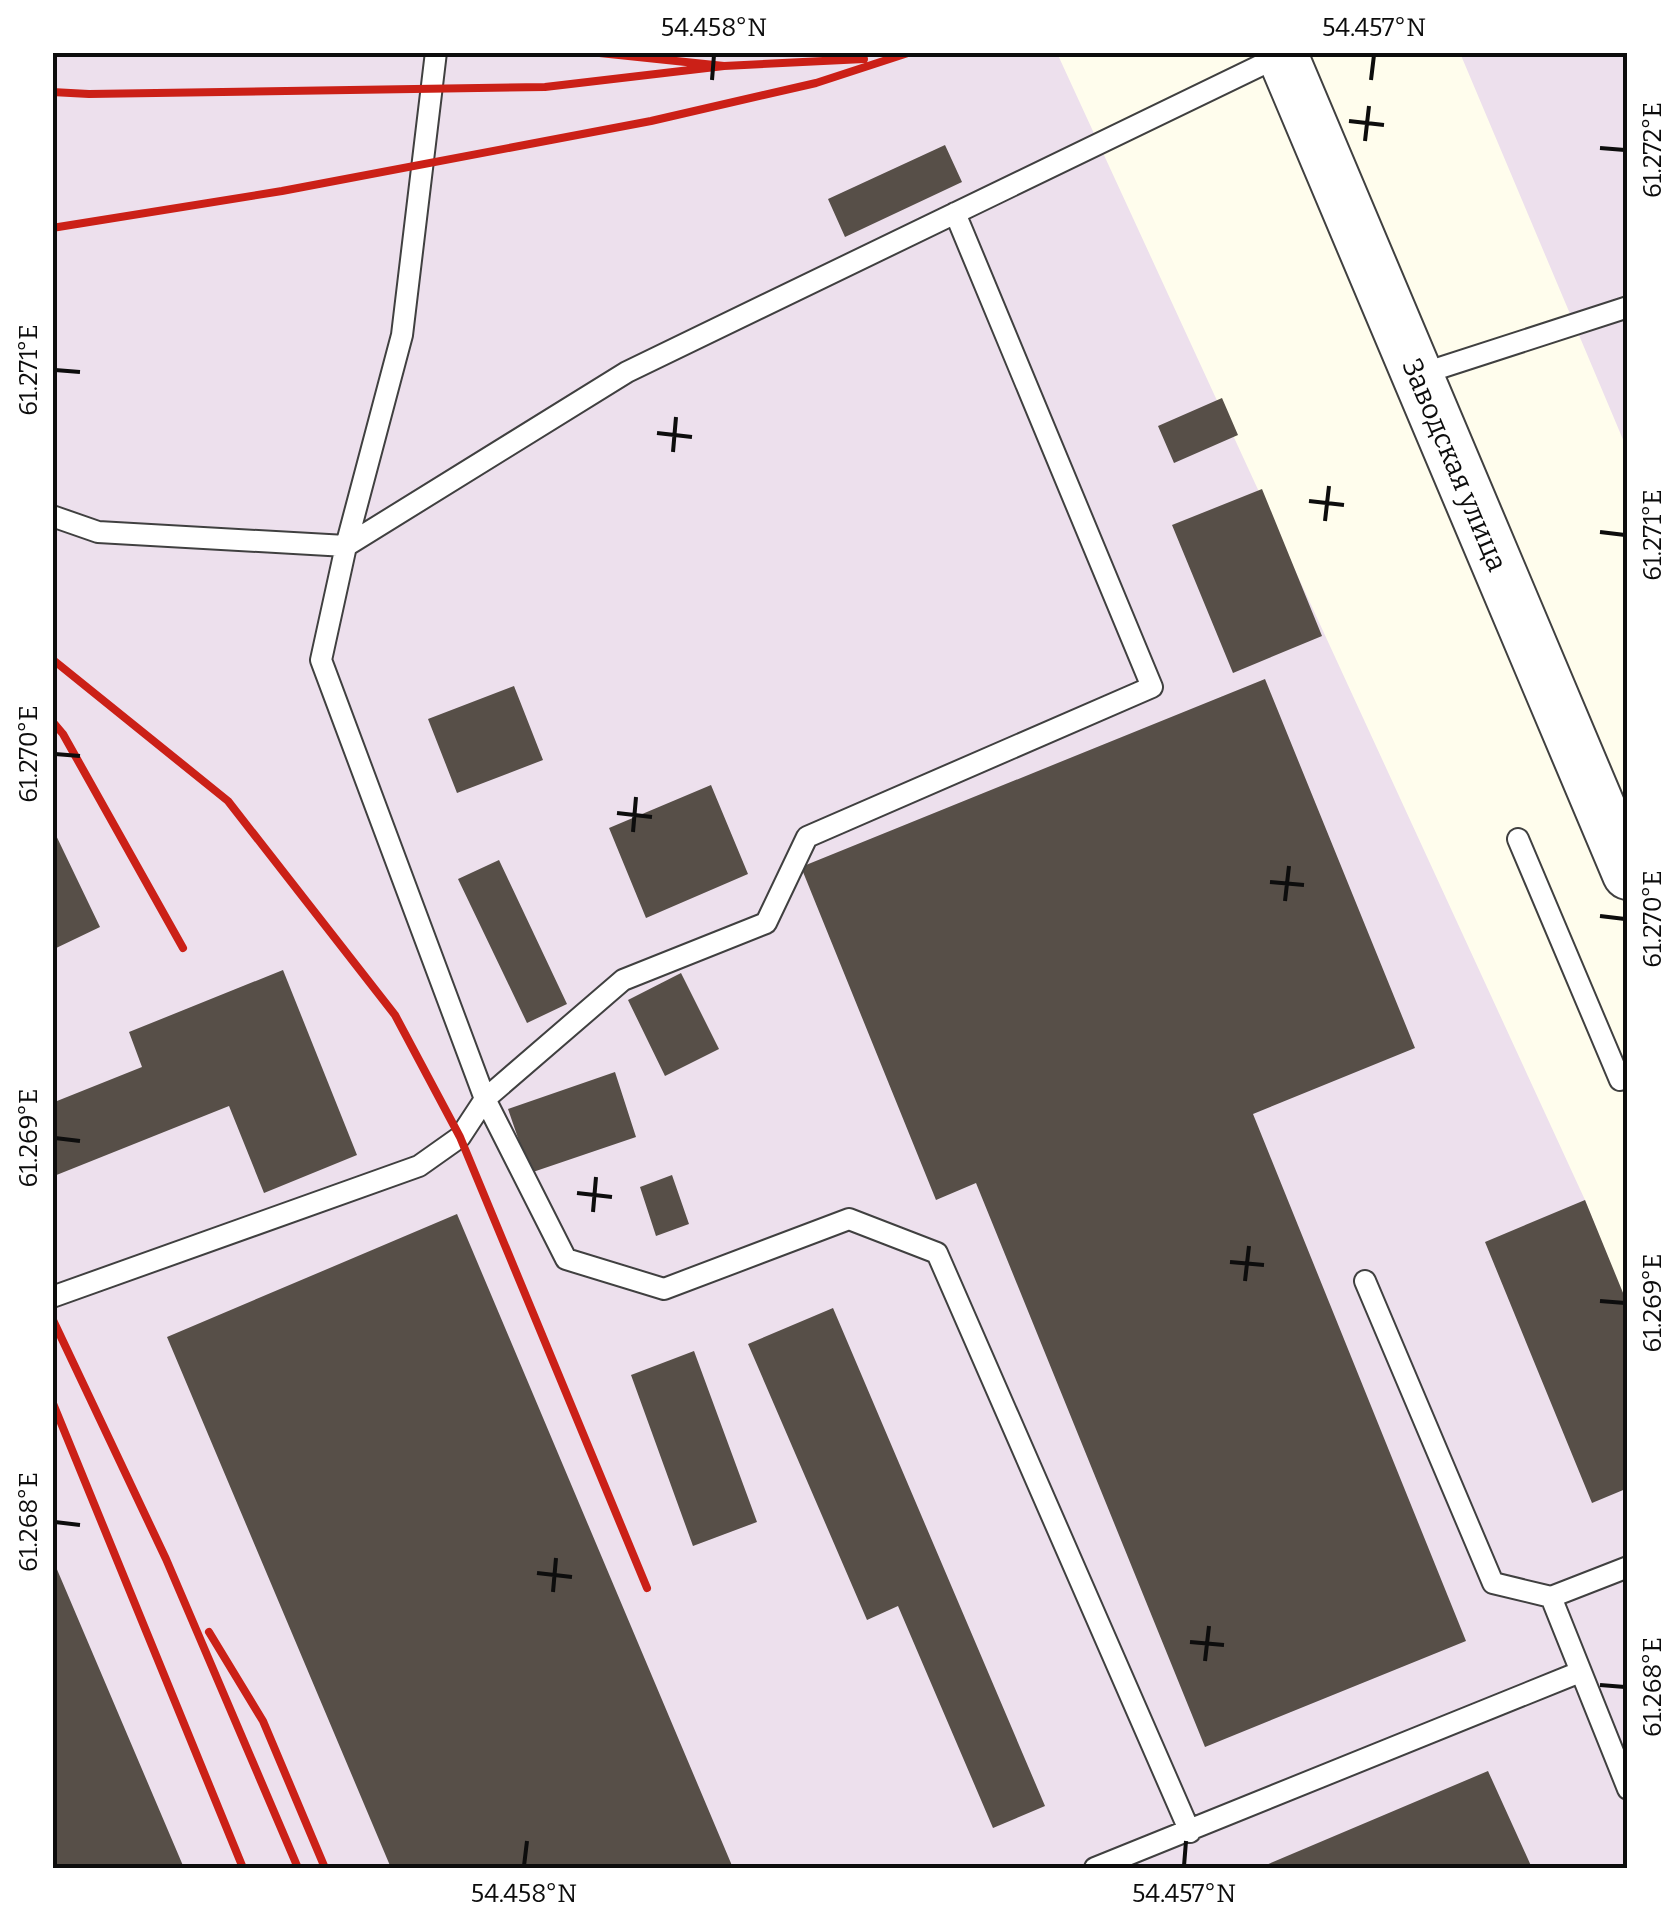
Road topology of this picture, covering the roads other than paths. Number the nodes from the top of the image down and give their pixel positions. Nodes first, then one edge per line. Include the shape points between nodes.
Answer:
1 (436, 52) edge
2 (1282, 54) edge
3 (955, 213) junction
4 (1628, 306) edge
5 (1418, 374) junction
6 (52, 516) edge
7 (346, 546) junction
8 (1518, 839) dead end
9 (1628, 874) edge
10 (1628, 1076) edge
11 (485, 1099) junction
12 (1364, 1281) dead end
13 (52, 1296) edge
14 (1628, 1567) edge
15 (1551, 1598) junction
16 (1580, 1672) junction
17 (1628, 1790) edge
18 (1190, 1832) junction
19 (1095, 1868) edge

1 - 7 lane via 402,335
2 - 3 lane
2 - 5 street, Заводская улица
3 - 7 lane via 627,372
3 - 11 lane via 1152,688 807,837 766,923 623,980
4 - 5 lane
5 - 9 street, Заводская улица
6 - 7 lane via 98,532
7 - 11 lane via 321,660
8 - 10 lane via 1620,1080
11 - 13 lane via 460,1137 419,1166
11 - 18 lane via 566,1259 664,1290 848,1219 937,1254
12 - 15 lane via 1493,1583
14 - 15 lane
15 - 16 lane
16 - 17 lane
16 - 18 lane
18 - 19 lane

